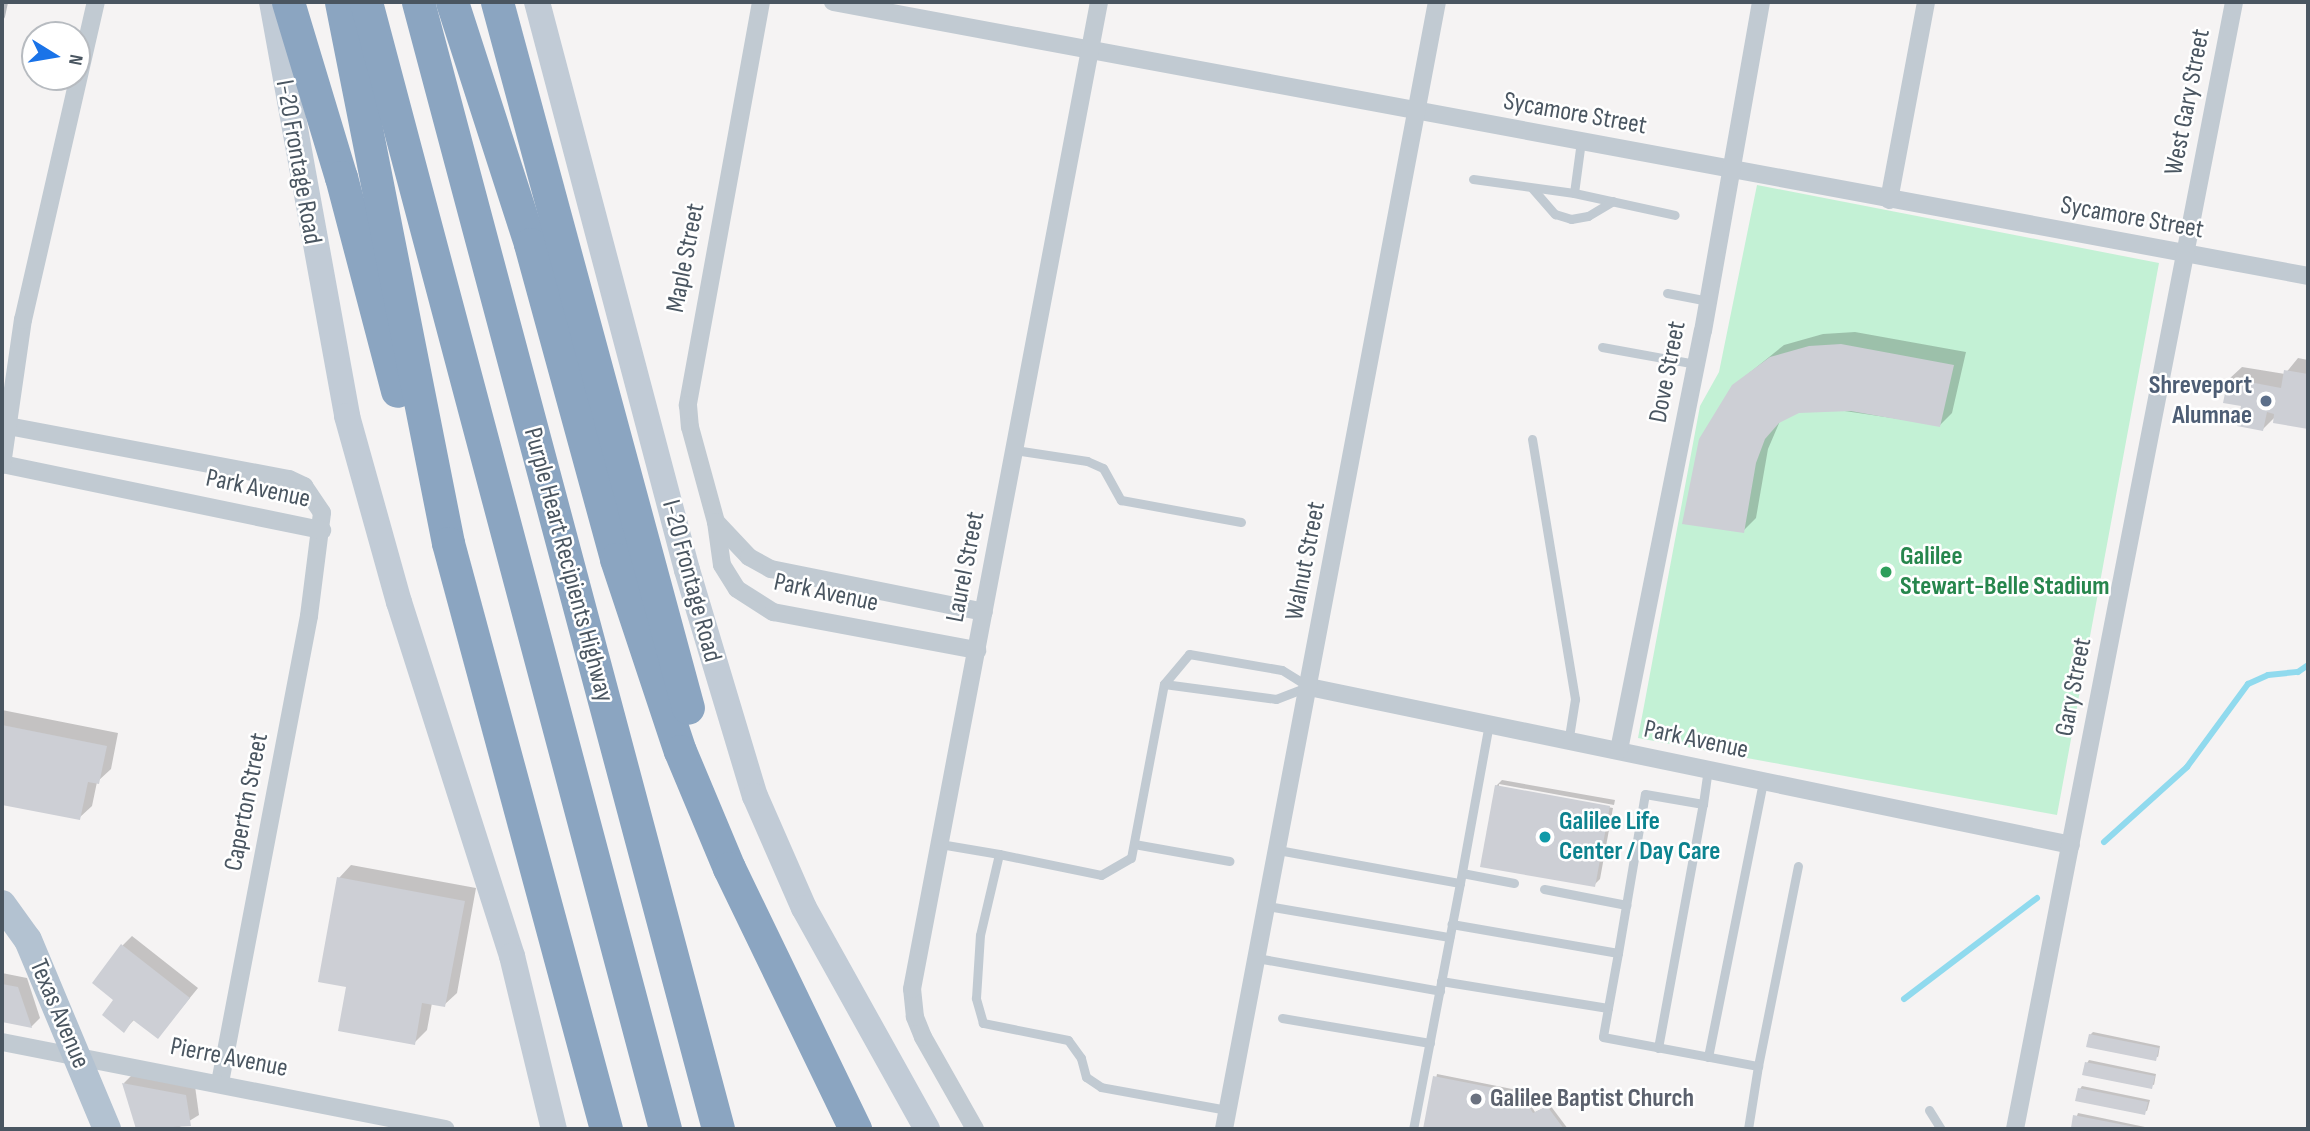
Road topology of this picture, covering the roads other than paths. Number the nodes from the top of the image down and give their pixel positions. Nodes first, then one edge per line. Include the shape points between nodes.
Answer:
1 (96, 2) edge
2 (272, 2) edge
3 (288, 2) edge
4 (341, 2) edge
5 (366, 2) edge
6 (418, 2) edge
7 (452, 2) edge
8 (497, 2) edge
9 (537, 2) edge
10 (761, 2) edge
11 (833, 2) edge
12 (1099, 2) edge
13 (1437, 2) edge
14 (1761, 2) edge
15 (1926, 2) edge
16 (2234, 2) edge
17 (1091, 46) junction
18 (1417, 110) junction
19 (1581, 141) junction
20 (1730, 169) junction
21 (1474, 179) dead end
22 (1532, 188) junction
23 (1574, 192) junction
24 (1889, 200) junction
25 (1613, 201) junction
26 (1675, 215) dead end
27 (2186, 254) junction
28 (2308, 276) edge
29 (1667, 293) dead end
30 (1708, 301) junction
31 (1602, 347) dead end
32 (1696, 364) junction
33 (8, 426) junction
34 (1532, 439) dead end
35 (1015, 450) junction
36 (2, 464) edge
37 (716, 522) junction
38 (1241, 522) dead end
39 (322, 530) junction
40 (448, 543) junction
41 (984, 612) junction
42 (977, 650) junction
43 (1164, 684) junction
44 (1309, 687) junction
45 (1490, 722) junction
46 (1569, 737) junction
47 (1619, 750) junction
48 (1708, 771) junction
49 (1763, 782) junction
50 (1703, 804) junction
51 (940, 844) junction
52 (1134, 844) junction
53 (2071, 845) junction
54 (1278, 850) junction
55 (999, 854) junction
56 (1228, 861) dead end
57 (1798, 866) dead end
58 (1461, 878) junction
59 (1514, 883) dead end
60 (1544, 889) dead end
61 (2, 904) edge
62 (1626, 905) junction
63 (1267, 906) junction
64 (1452, 924) junction
65 (1449, 937) junction
66 (771, 952) junction
67 (1618, 953) junction
68 (1257, 958) junction
69 (1441, 986) junction
70 (1608, 1008) junction
71 (1282, 1018) dead end
72 (2, 1042) edge
73 (1430, 1043) junction
74 (1658, 1048) junction
75 (1708, 1057) junction
76 (78, 1058) junction
77 (1758, 1066) junction
78 (220, 1083) junction
79 (1227, 1110) junction
80 (1929, 1110) dead end
81 (107, 1129) edge
82 (446, 1129) edge
83 (554, 1129) edge
84 (606, 1129) edge
85 (665, 1129) edge
86 (718, 1129) edge
87 (855, 1129) edge
88 (927, 1129) edge
89 (975, 1129) edge
90 (1224, 1129) edge
91 (1413, 1129) edge
92 (1748, 1129) edge
93 (1941, 1129) edge
94 (2015, 1129) edge

1 - 33 street via 23,320
2 - 83 main road, I-20 Frontage Road via 347,416 399,602 512,956
3 - 40 highway via 341,177 400,402
4 - 40 highway
5 - 85 highway, Purple Heart Recipients Highway
6 - 86 highway, Purple Heart Recipients Highway
7 - 66 highway via 530,244 616,559 663,700 704,810
8 - 66 highway via 691,719
9 - 88 main road, I-20 Frontage Road via 688,569 755,796 804,908
10 - 37 street, Maple Street via 688,405
11 - 17 street, Sycamore Street
12 - 17 street, Laurel Street
13 - 18 street, Walnut Street
14 - 20 street, Dove Street
15 - 24 street
16 - 27 street, West Gary Street
17 - 18 street, Sycamore Street
17 - 35 street, Laurel Street
18 - 19 street, Sycamore Street
18 - 44 street, Walnut Street
19 - 20 street, Sycamore Street
19 - 23 lane
20 - 24 street, Sycamore Street
20 - 30 street, Dove Street
21 - 22 lane
22 - 23 lane
22 - 25 lane via 1555,214 1571,219 1588,216
23 - 25 lane
24 - 27 street, Sycamore Street
25 - 26 lane
27 - 28 street, Sycamore Street
27 - 53 street, Gary Street
29 - 30 lane
30 - 32 street, Dove Street
31 - 32 lane
32 - 47 street, Dove Street
33 - 36 street
33 - 39 street, Park Avenue via 289,479 315,498
34 - 46 lane via 1575,699
35 - 38 lane via 1087,461 1102,468 1121,499
35 - 41 street, Laurel Street
36 - 39 street, Park Avenue
37 - 41 street, Park Avenue via 731,542 771,569
37 - 42 street, Park Avenue via 722,565 737,589 760,606
39 - 78 street, Caperton Street
40 - 84 highway
41 - 42 street, Laurel Street
42 - 51 street, Laurel Street
43 - 44 lane via 1276,699
43 - 44 lane, Park Avenue via 1189,654 1282,670
43 - 52 lane
44 - 45 street, Park Avenue
44 - 54 street, Walnut Street
45 - 46 street, Park Avenue
45 - 58 lane
46 - 47 street, Park Avenue
47 - 48 street, Park Avenue
48 - 49 street, Park Avenue
48 - 50 lane
49 - 53 street, Park Avenue
49 - 75 lane
50 - 62 lane via 1645,794
50 - 74 lane
51 - 55 lane
51 - 89 street, Laurel Street via 912,989 913,1008 923,1037
52 - 55 lane via 1131,858 1101,875
52 - 56 lane
53 - 94 street, Gary Street
54 - 58 lane
54 - 63 street, Walnut Street
55 - 79 lane via 980,935 976,999 984,1023 1068,1040 1081,1058 1086,1077 1101,1087
57 - 77 lane
58 - 59 lane
58 - 64 lane
60 - 62 lane
61 - 76 main road, Texas Avenue via 28,940
62 - 67 lane
63 - 65 lane
63 - 68 street, Walnut Street
64 - 65 lane
64 - 67 lane
65 - 69 lane
66 - 87 highway
67 - 70 lane
68 - 69 lane
68 - 79 street, Walnut Street
69 - 70 lane
69 - 73 lane
70 - 74 lane via 1603,1037
71 - 73 lane
72 - 76 street, Pierre Avenue
73 - 91 lane
74 - 75 lane
75 - 77 lane
76 - 78 street, Pierre Avenue
76 - 81 main road, Texas Avenue
77 - 92 lane
78 - 82 street, Pierre Avenue
79 - 90 street, Walnut Street
80 - 93 lane

